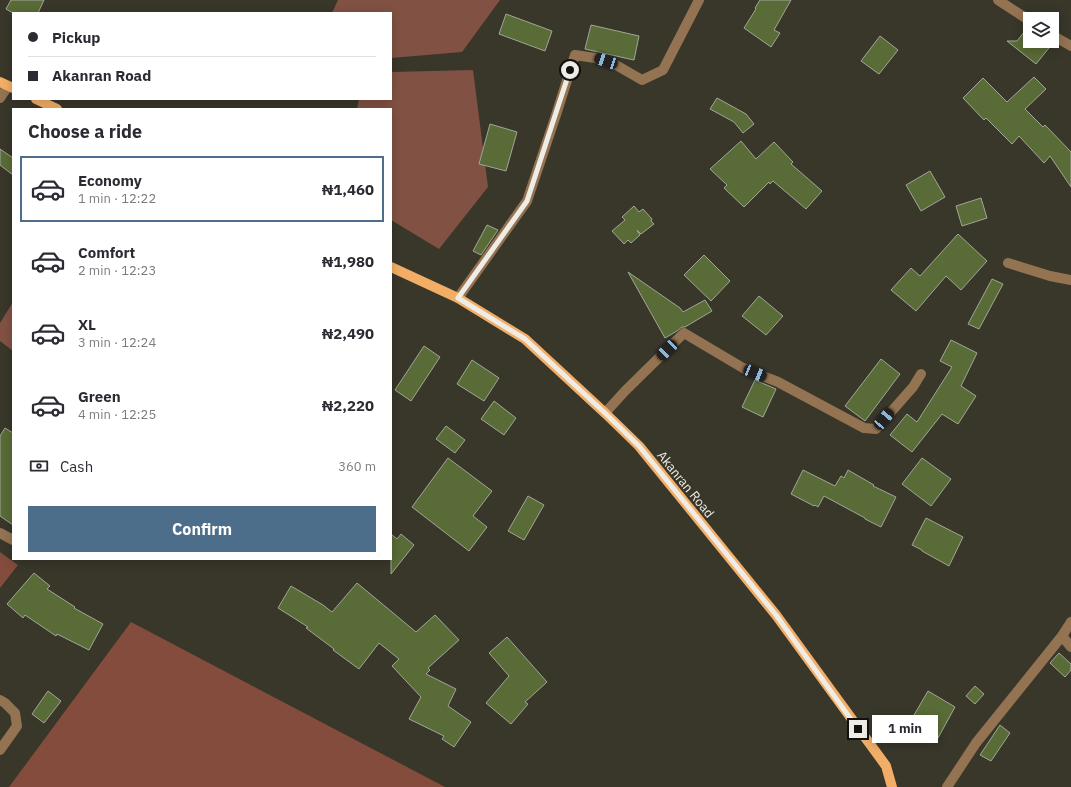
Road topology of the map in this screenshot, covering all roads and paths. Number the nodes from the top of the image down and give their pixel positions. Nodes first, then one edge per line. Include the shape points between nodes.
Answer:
1 (700, 0) edge
2 (998, 0) edge
3 (1023, 16) edge
4 (1059, 39) edge
5 (1071, 46) edge
6 (7, 86) edge
7 (0, 98) edge
8 (38, 100) edge
9 (55, 108) edge
10 (1008, 263) dead end
11 (392, 267) edge
12 (1071, 280) edge
13 (458, 298) junction
14 (920, 374) dead end
15 (605, 413) junction
16 (0, 533) edge
17 (12, 539) edge
18 (1071, 622) edge
19 (1062, 636) junction
20 (1071, 646) edge
21 (0, 700) edge
22 (0, 750) edge
23 (892, 787) edge
24 (947, 787) edge

1 - 13 street via 663,70 642,80 616,65 575,55 527,201
2 - 3 street
4 - 5 street
6 - 7 street
8 - 9 main road
10 - 12 street
11 - 13 main road, Akanran Road
13 - 15 main road, Akanran Road via 525,339
14 - 15 street via 913,387 876,429 864,428 778,382 744,368 684,333
15 - 23 main road, Akanran Road via 639,446 776,615 886,766
16 - 17 street
18 - 19 street
19 - 20 street
19 - 24 street via 976,743
21 - 22 street via 15,713 17,726

